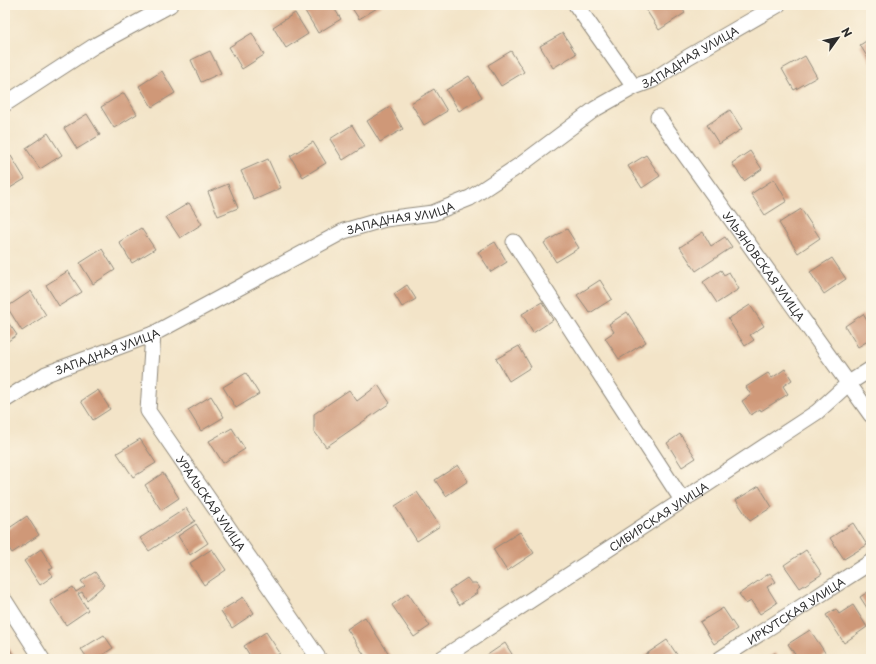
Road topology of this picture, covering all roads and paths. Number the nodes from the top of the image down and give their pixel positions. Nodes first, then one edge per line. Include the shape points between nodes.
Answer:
1 (170, 5) edge
2 (576, 5) edge
3 (778, 5) edge
4 (634, 86) junction
5 (5, 104) edge
6 (658, 117) dead end
7 (514, 242) dead end
8 (153, 334) junction
9 (871, 369) edge
10 (849, 384) junction
11 (5, 400) edge
12 (871, 416) edge
13 (682, 500) junction
14 (871, 562) edge
15 (5, 601) edge
16 (42, 659) edge
17 (319, 659) edge
18 (441, 659) edge
19 (720, 659) edge

1 - 5 street via 94,46
2 - 4 street
3 - 4 street, ЗАПАДНАЯ УЛИЦА via 653,80
4 - 8 street, ЗАПАДНАЯ УЛИЦА via 595,109 523,163 470,198 433,213 385,219 344,231
6 - 10 street, УЛЬЯНОВСКАЯ УЛИЦА
7 - 13 street
8 - 11 street, ЗАПАДНАЯ УЛИЦА via 46,374
8 - 17 street, УРАЛЬСКАЯ УЛИЦА via 148,411
9 - 10 street, СИБИРСКАЯ УЛИЦА
10 - 12 street, УЛЬЯНОВСКАЯ УЛИЦА
10 - 13 street, СИБИРСКАЯ УЛИЦА via 817,412
13 - 18 street, СИБИРСКАЯ УЛИЦА
14 - 19 street, ИРКУТСКАЯ УЛИЦА
15 - 16 street

